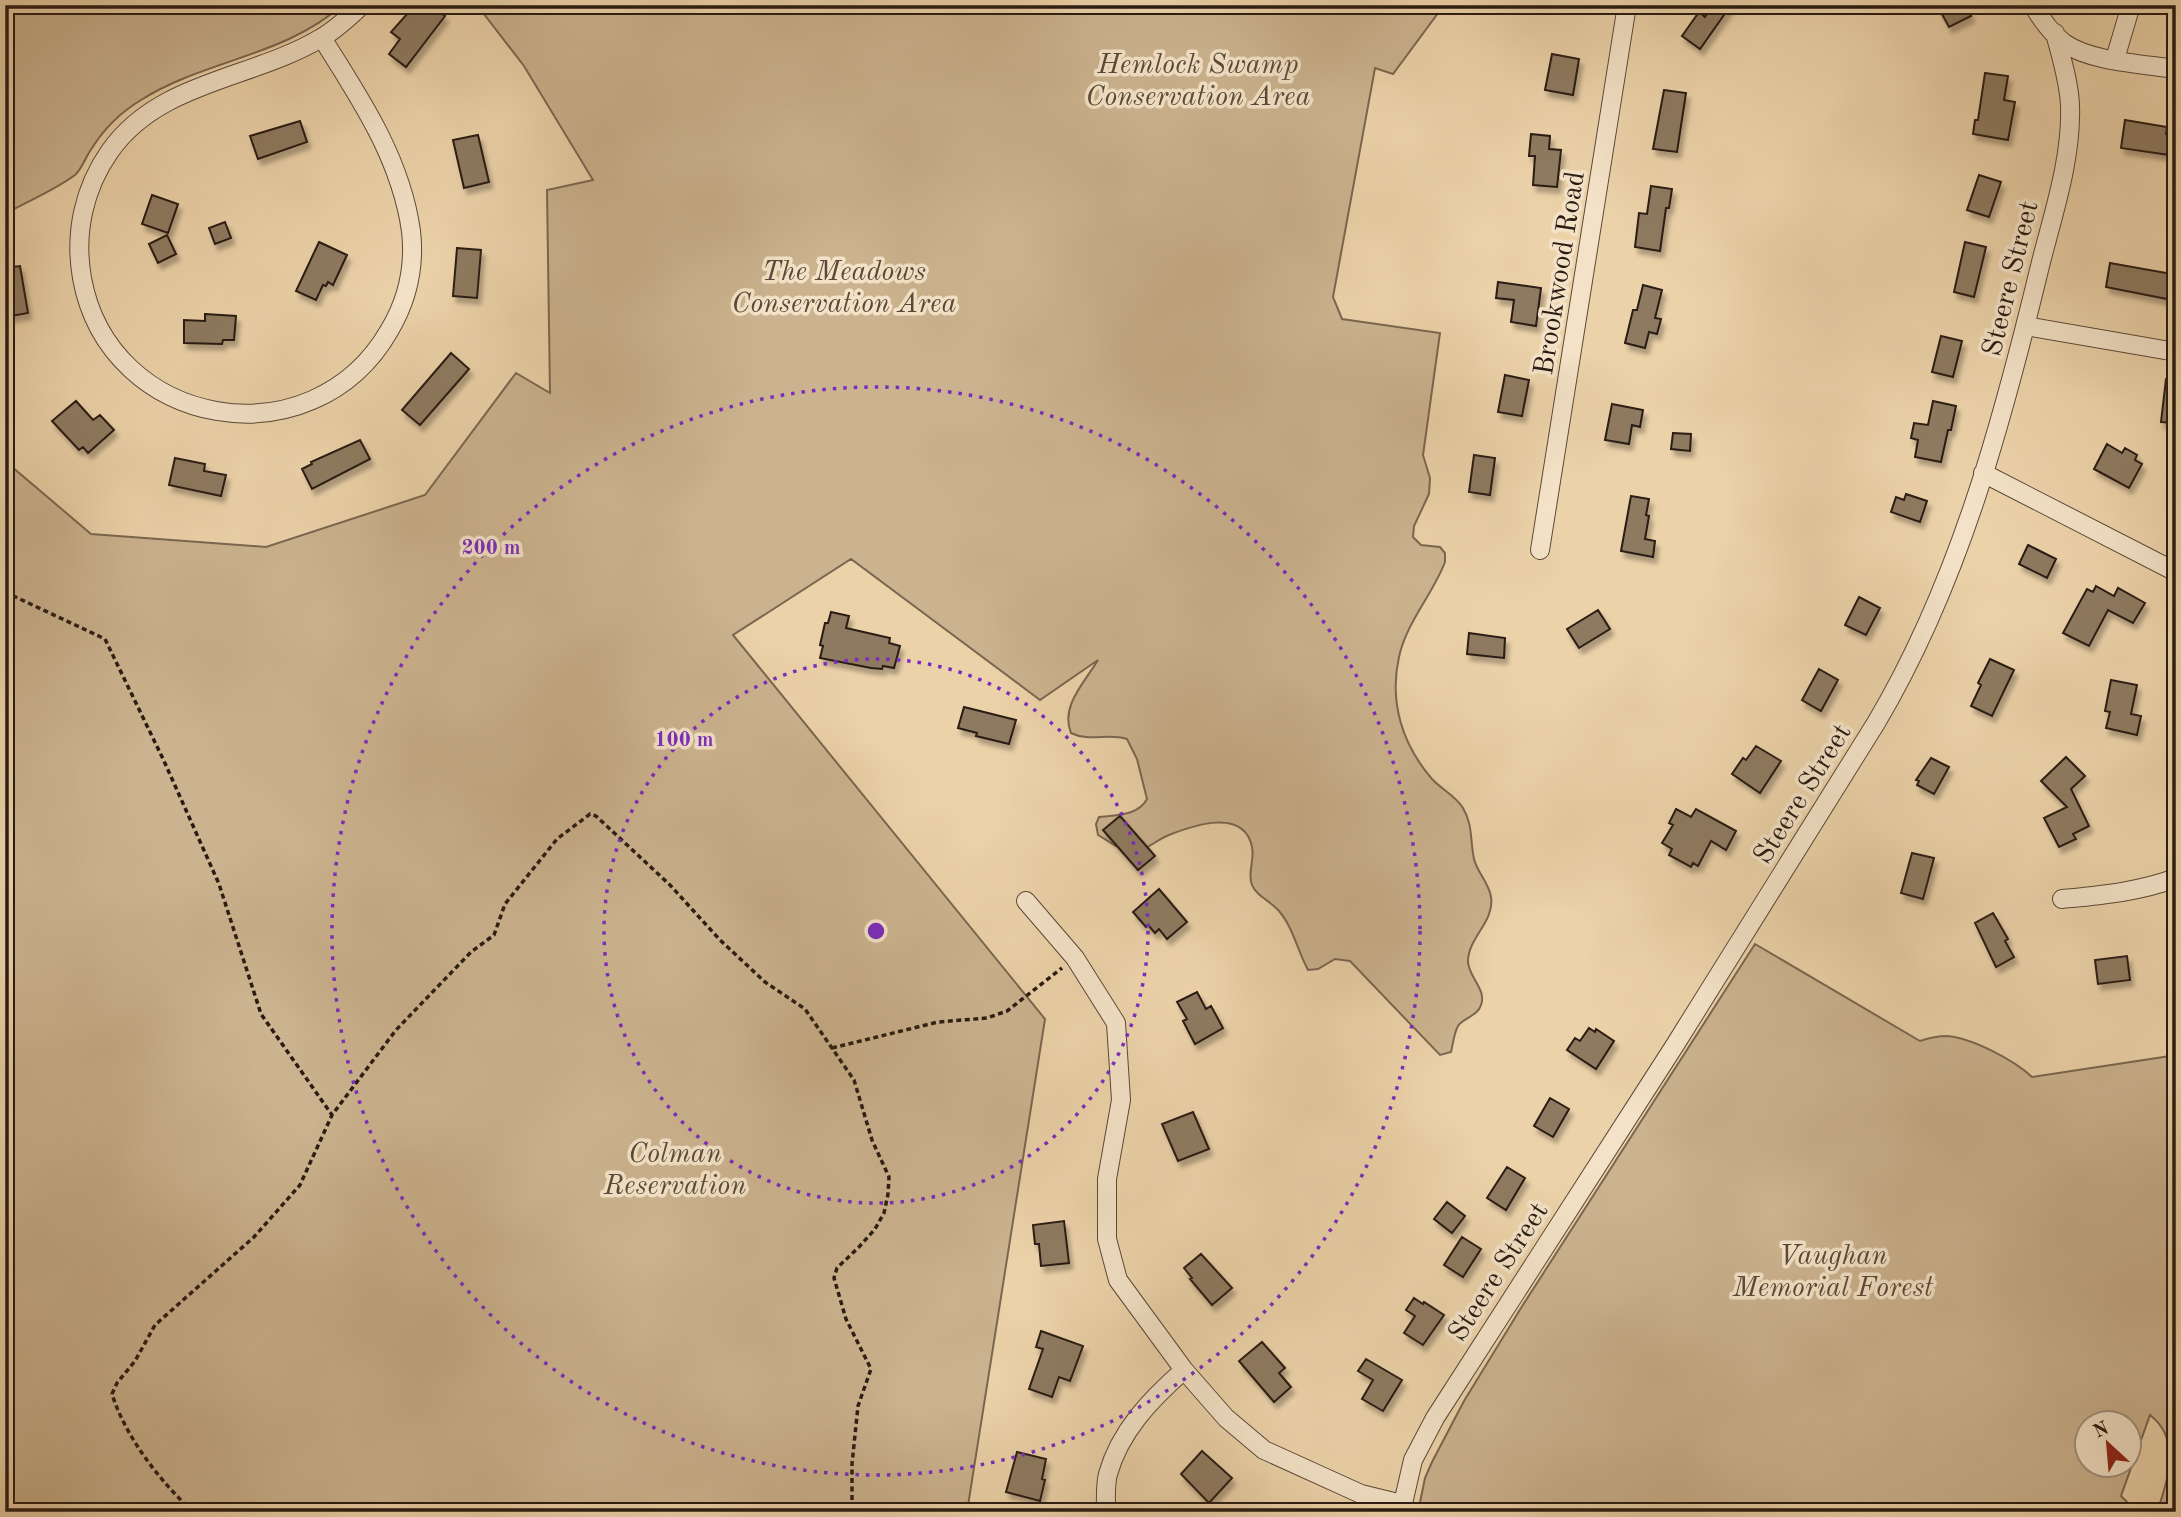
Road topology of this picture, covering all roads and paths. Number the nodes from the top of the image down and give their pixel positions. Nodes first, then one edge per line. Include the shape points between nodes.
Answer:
1 (362, 5) edge
2 (1627, 5) edge
3 (2033, 5) edge
4 (2131, 5) edge
5 (2055, 33) junction
6 (321, 38) junction
7 (2115, 59) junction
8 (2176, 69) edge
9 (2026, 326) junction
10 (2176, 352) edge
11 (1983, 473) junction
12 (1540, 550) dead end
13 (2176, 572) edge
14 (5, 592) edge
15 (2176, 878) edge
16 (2062, 899) dead end
17 (1026, 901) dead end
18 (1075, 958) junction
19 (832, 1048) junction
20 (332, 1115) junction
21 (1184, 1370) junction
22 (1402, 1508) edge
23 (193, 1512) edge
24 (852, 1512) edge
25 (1106, 1512) edge

1 - 6 street
2 - 12 street, Brookwood Road
3 - 5 street
4 - 7 street
5 - 7 street via 2079,50
5 - 9 street, Steere Street via 2068,84 2068,149
6 - 6 street via 151,111 112,149 93,180 82,215 79,251 83,287 95,321 115,352 141,378 189,405 225,413 262,414 315,399 347,380 374,354 402,307 412,253 401,189 374,123
7 - 8 street
9 - 10 street
9 - 11 street, Steere Street
11 - 13 street
11 - 22 street, Steere Street via 1950,569 1890,699 1435,1418 1413,1461
14 - 20 path via 105,639 219,884 261,1014
15 - 16 street via 2126,893
17 - 18 street
18 - 19 path via 1007,1011 987,1018 938,1021
18 - 21 street via 1116,1023 1121,1100 1107,1179 1107,1239 1118,1280
19 - 20 path via 805,1009 765,982 670,885 590,814 557,839 505,904 494,935 471,952 396,1030
19 - 24 path via 854,1080 888,1177 884,1213 859,1247 836,1268 834,1278 846,1319 871,1369 858,1406
20 - 23 path via 300,1185 254,1237 155,1325 112,1394 130,1432 174,1494
21 - 22 street via 1226,1418 1264,1450
21 - 25 street via 1154,1395 1122,1437 1108,1476

